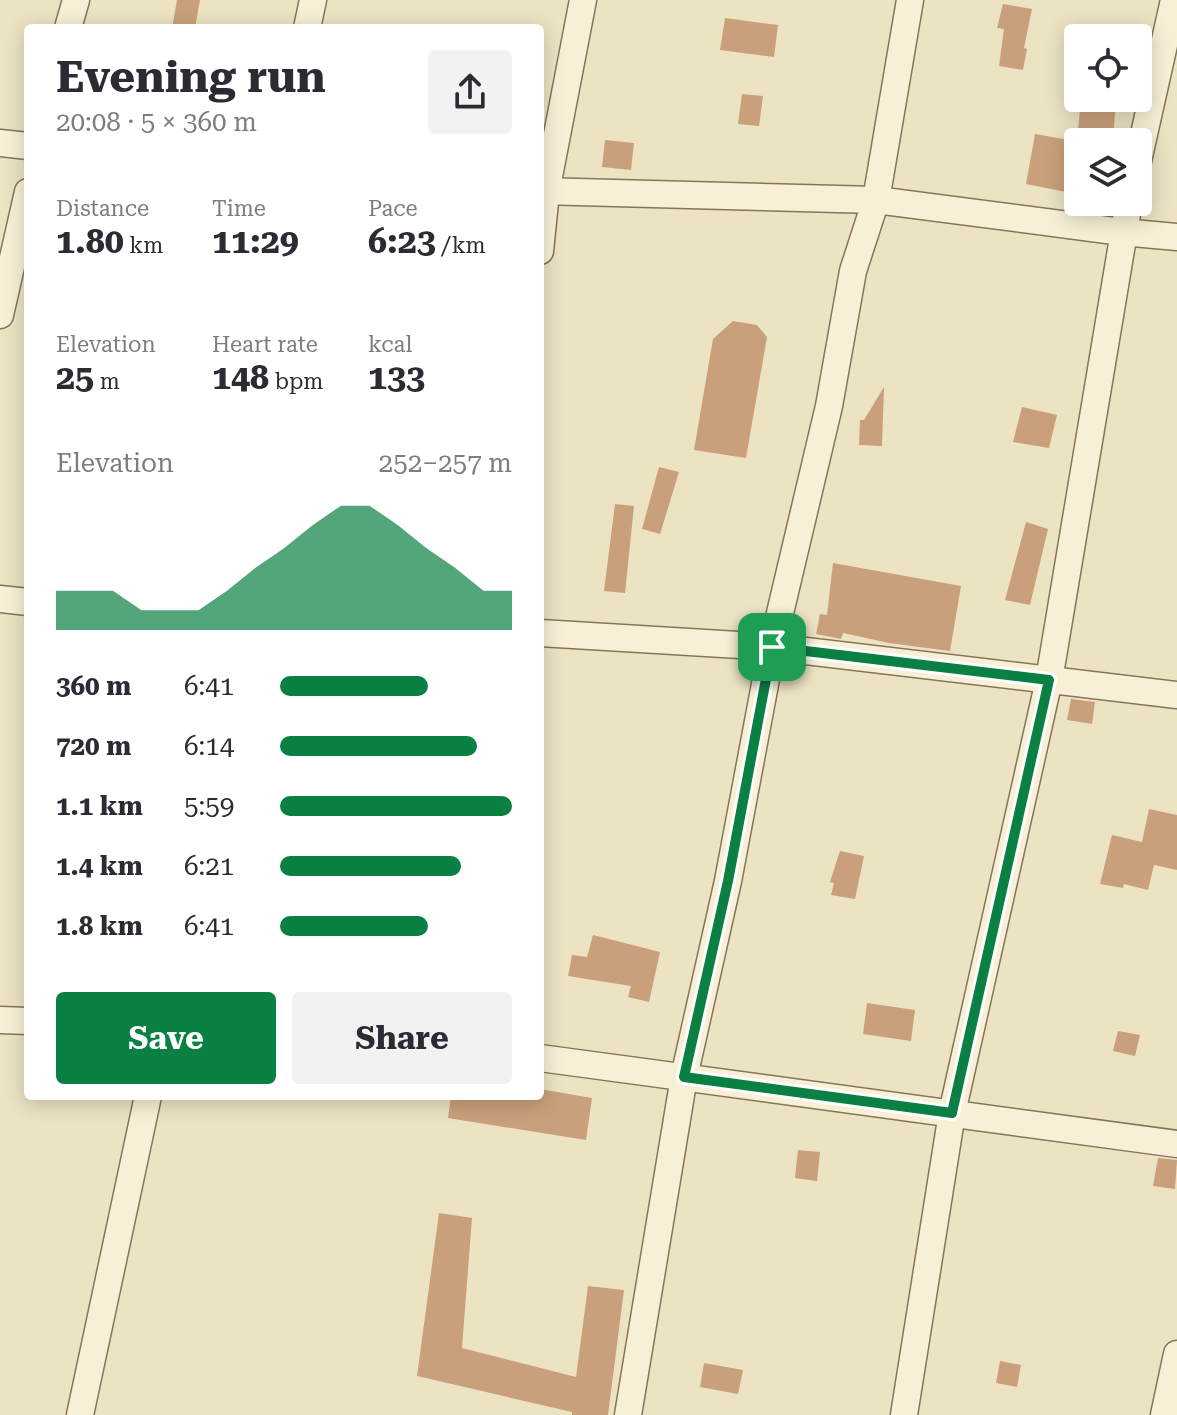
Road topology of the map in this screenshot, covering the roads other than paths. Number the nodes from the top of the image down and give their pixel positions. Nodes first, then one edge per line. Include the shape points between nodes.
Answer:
1 (76, 0) edge
2 (313, 0) edge
3 (583, 0) edge
4 (910, 0) edge
5 (1174, 0) edge
6 (69, 24) edge
7 (308, 24) edge
8 (1145, 128) edge
9 (0, 143) edge
10 (24, 146) edge
11 (544, 187) edge
12 (544, 192) edge
13 (876, 200) junction
14 (24, 210) edge
15 (1126, 216) edge
16 (1122, 232) junction
17 (1177, 237) edge
18 (0, 315) edge
19 (0, 599) edge
20 (24, 602) edge
21 (544, 633) edge
22 (772, 647) junction
23 (1049, 680) junction
24 (1177, 695) edge
25 (0, 1020) edge
26 (24, 1021) edge
27 (544, 1059) edge
28 (684, 1077) junction
29 (147, 1100) edge
30 (952, 1113) junction
31 (1177, 1144) edge
32 (1177, 1354) edge
33 (80, 1415) edge
34 (628, 1415) edge
35 (904, 1415) edge
36 (1164, 1415) edge

1 - 6 street
2 - 7 street
3 - 11 street
4 - 13 street
5 - 8 street
9 - 10 street
12 - 13 street
13 - 16 street
13 - 22 street via 853,271 829,406
14 - 18 street
15 - 16 street
16 - 17 street
16 - 23 street
19 - 20 street
21 - 22 street
22 - 23 street
22 - 28 street
23 - 24 street
23 - 30 street
25 - 26 street
27 - 28 street
28 - 30 street
28 - 34 street
29 - 33 street
30 - 31 street
30 - 35 street
32 - 36 street

